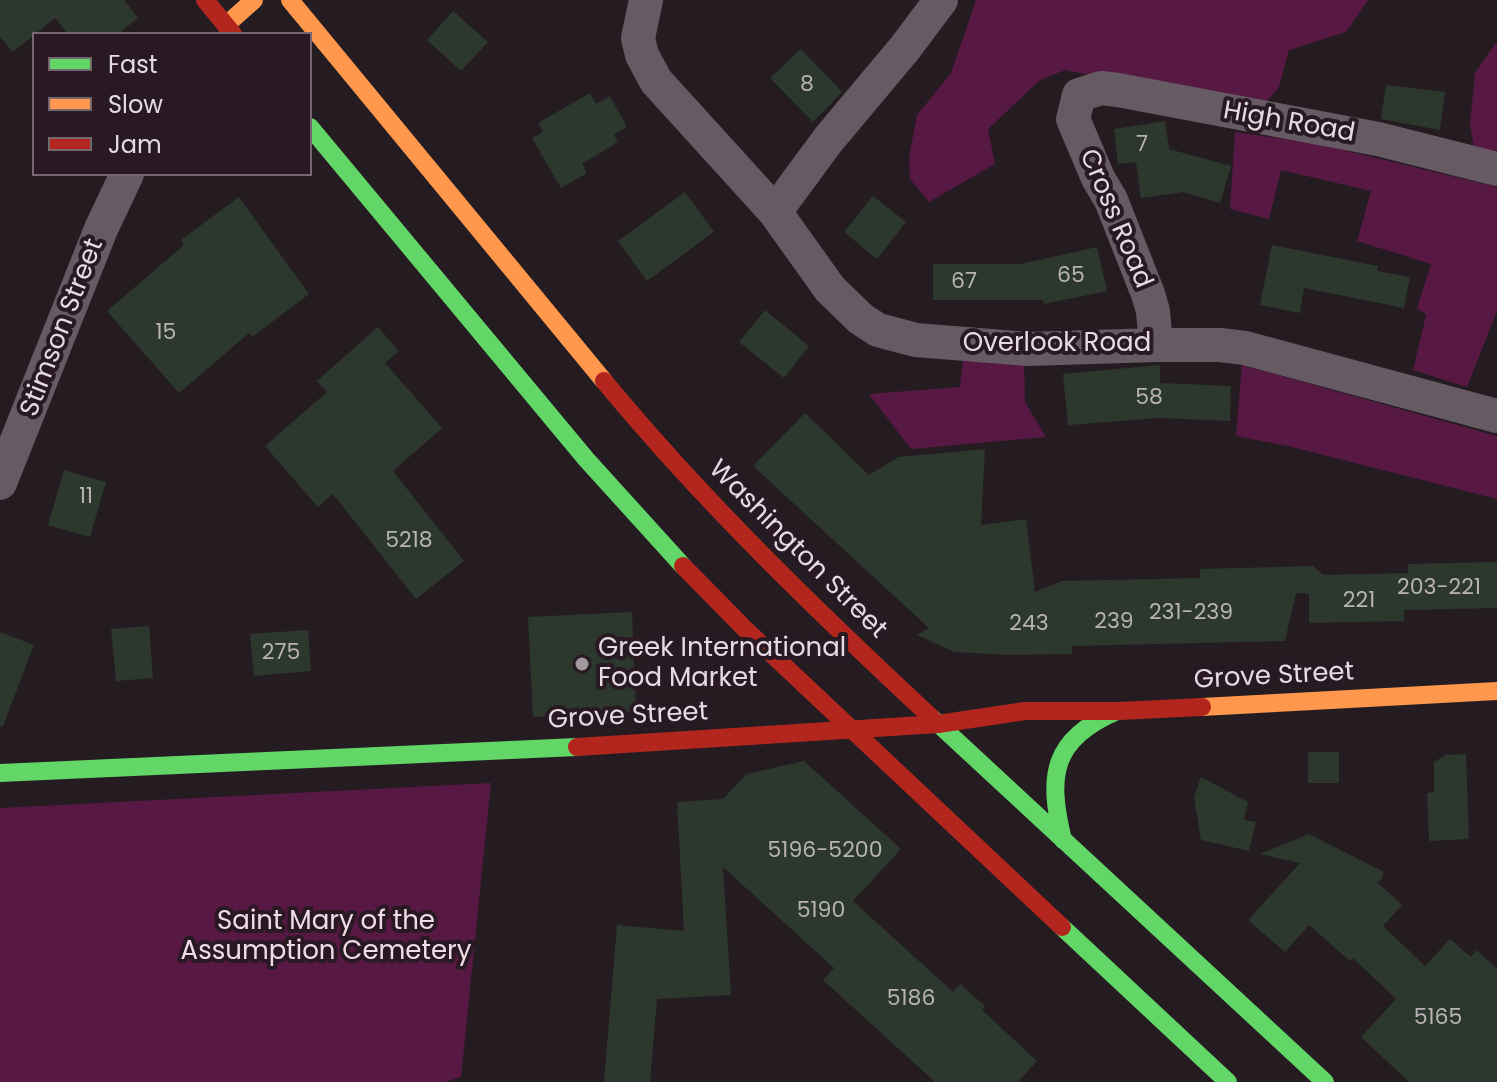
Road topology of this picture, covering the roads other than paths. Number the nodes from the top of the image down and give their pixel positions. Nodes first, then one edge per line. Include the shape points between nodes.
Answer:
1 (254, 0) edge
2 (319, 0) edge
3 (646, 0) edge
4 (941, 0) edge
5 (294, 13) edge
6 (220, 23) edge
7 (310, 32) edge
8 (312, 34) edge
9 (1079, 95) joint
10 (312, 129) edge
11 (1497, 169) edge
12 (126, 176) edge
13 (775, 212) junction
14 (1156, 345) junction
15 (1497, 416) edge
16 (0, 483) edge
17 (1497, 691) edge
18 (1119, 711) junction
19 (938, 724) junction
20 (854, 729) junction
21 (0, 773) edge
22 (1063, 840) junction
23 (1228, 1082) edge
24 (1325, 1082) edge

1 - 6 main road
2 - 5 main road
3 - 13 street, Overlook Road via 638,38 642,55 667,95
4 - 13 street
5 - 7 main road, Washington Street
8 - 19 main road, Washington Street via 668,455 812,606
9 - 11 street, High Road via 1101,88 1118,90 1378,139
9 - 14 street, Cross Road via 1073,119 1148,294
10 - 20 main road via 624,504 745,629
12 - 16 street, Stimson Street
13 - 14 street, Overlook Road via 830,289 861,319 896,337 1028,349
14 - 15 street, Overlook Road via 1258,351
17 - 18 main road, Grove Street
18 - 19 main road, Grove Street via 1025,711
18 - 22 main road via 1085,725 1063,750 1054,782
19 - 20 main road, Grove Street
19 - 22 main road, Washington Street
20 - 21 main road, Grove Street
20 - 23 main road
22 - 24 main road, Washington Street

